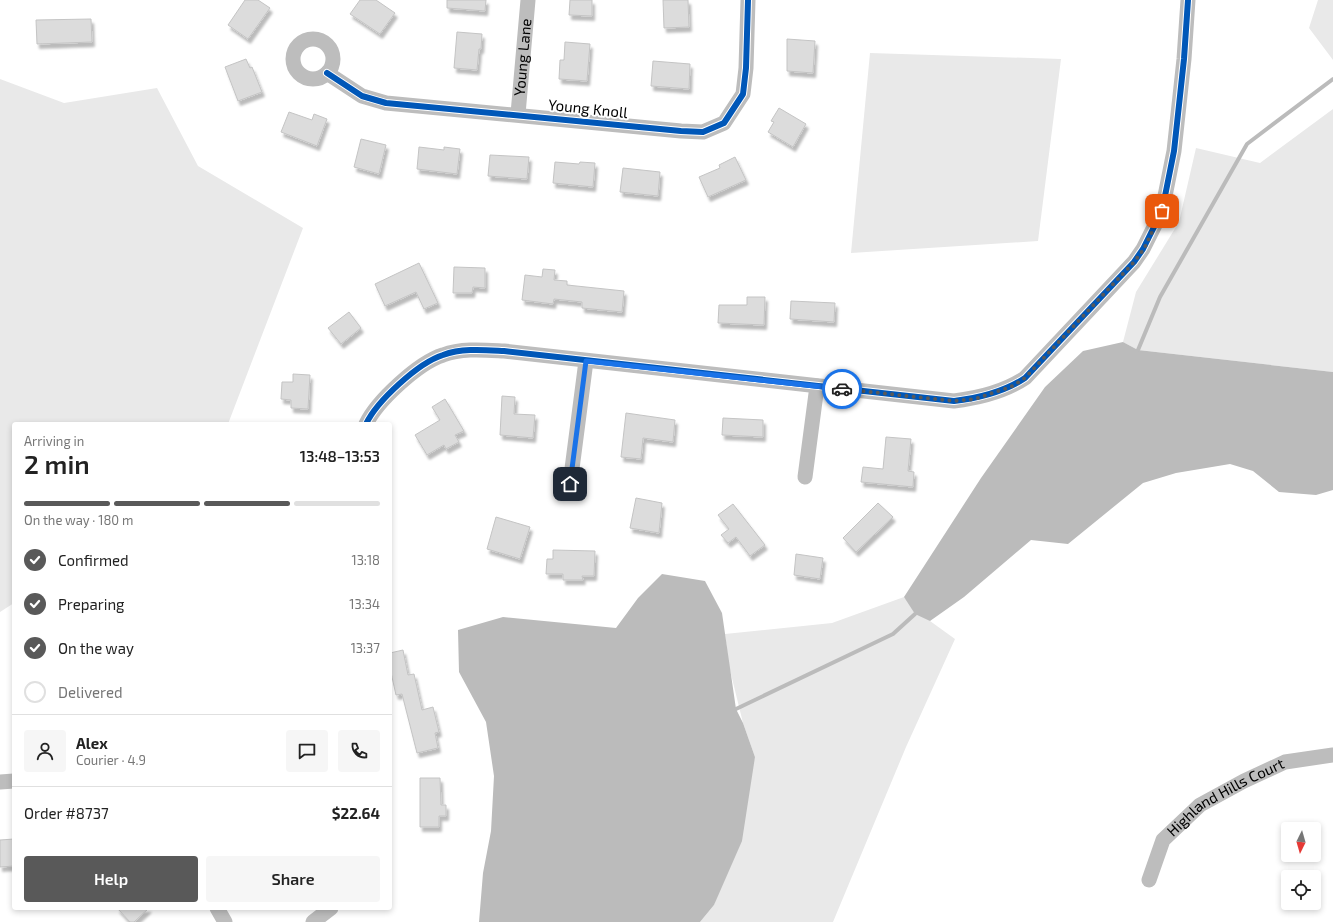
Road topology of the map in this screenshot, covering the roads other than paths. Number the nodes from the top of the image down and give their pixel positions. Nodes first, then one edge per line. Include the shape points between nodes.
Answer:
1 (528, 0) edge
2 (748, 0) edge
3 (1188, 0) edge
4 (328, 73) dead end
5 (518, 114) junction
6 (586, 361) junction
7 (817, 386) junction
8 (367, 422) edge
9 (805, 477) dead end
10 (570, 484) dead end
11 (1333, 755) edge
12 (12, 780) edge
13 (0, 782) edge
14 (1150, 880) dead end
15 (218, 910) edge
16 (328, 910) edge
17 (225, 922) edge
18 (313, 922) edge

1 - 5 street, Young Lane
2 - 5 street, Young Knoll via 743,94 724,123 703,132
3 - 7 street via 1174,151 1162,211 1144,249 1134,262 1025,378 1013,386 975,399 954,401
4 - 5 street, Young Knoll via 362,96 386,103
6 - 7 street
6 - 8 street via 483,350 442,355 409,375 386,397
6 - 10 street
7 - 9 street
11 - 14 street, Highland Hills Court via 1285,762 1200,805 1163,840
12 - 13 street
15 - 17 street
16 - 18 street

